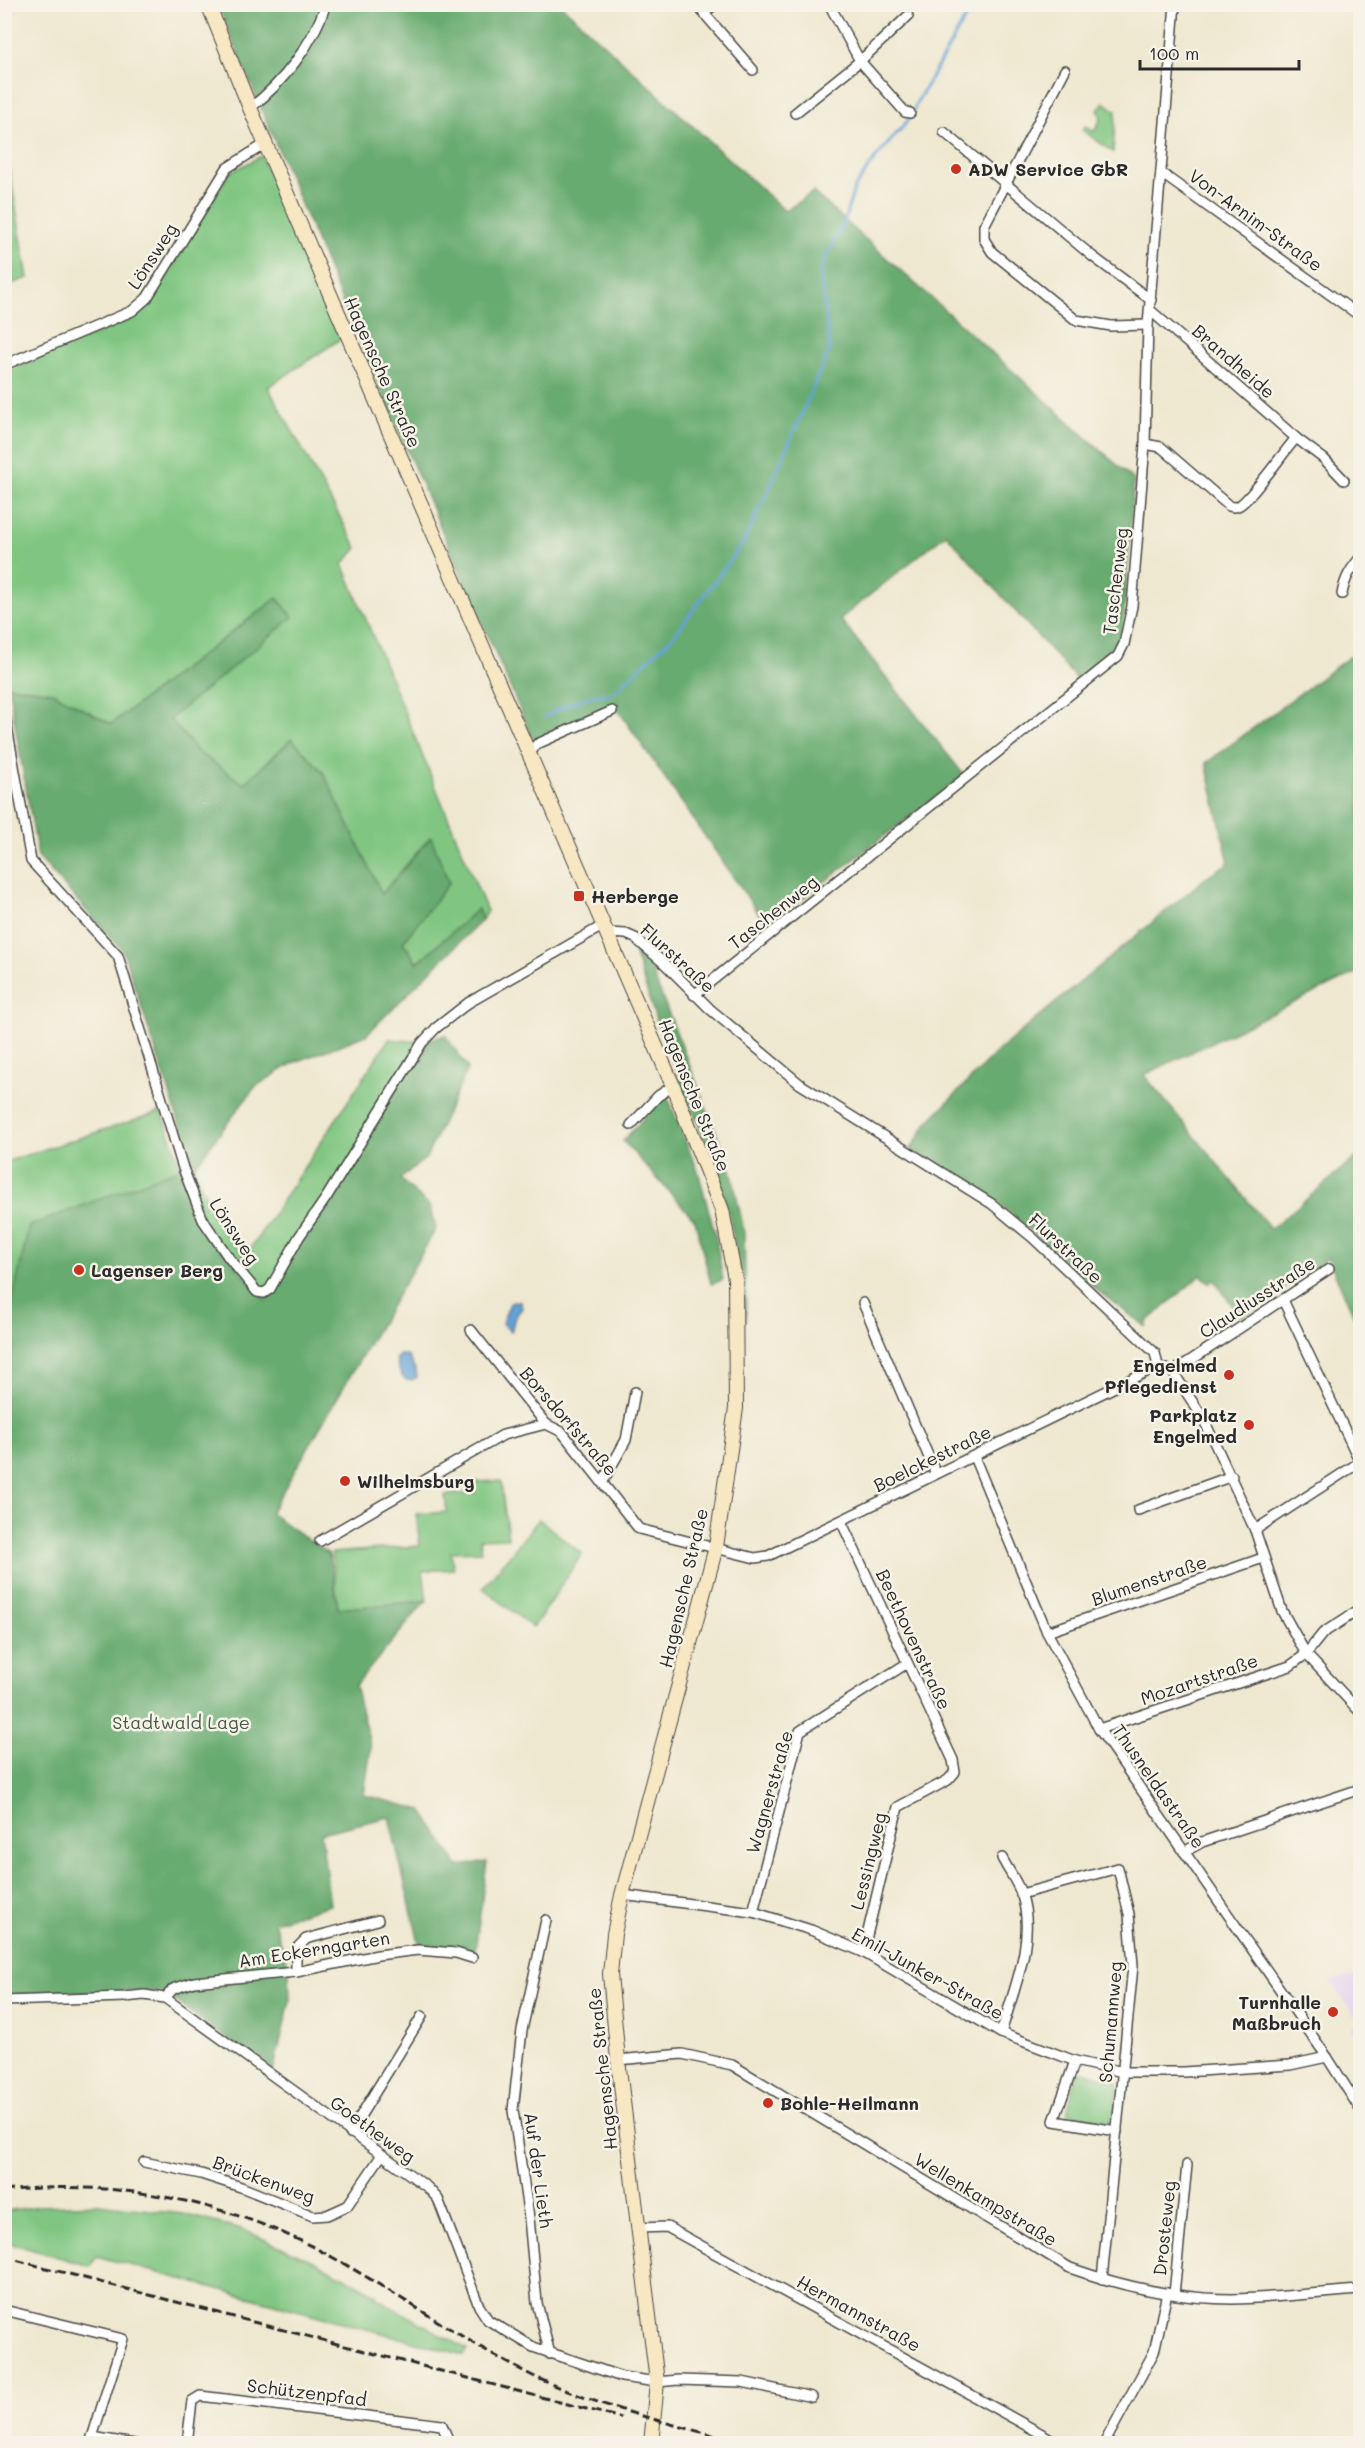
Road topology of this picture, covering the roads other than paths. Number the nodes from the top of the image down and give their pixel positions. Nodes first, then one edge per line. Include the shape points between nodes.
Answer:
1 (208, 4) edge
2 (326, 4) edge
3 (696, 4) edge
4 (714, 4) edge
5 (829, 4) edge
6 (1175, 4) edge
7 (704, 13) junction
8 (908, 16) dead end
9 (860, 61) junction
10 (753, 70) dead end
11 (1065, 70) dead end
12 (250, 108) junction
13 (795, 113) dead end
14 (910, 113) dead end
15 (944, 132) dead end
16 (265, 144) junction
17 (1161, 173) junction
18 (1006, 185) junction
19 (1151, 300) junction
20 (1150, 310) junction
21 (1360, 316) edge
22 (1148, 325) junction
23 (4, 365) edge
24 (1296, 438) junction
25 (1145, 444) junction
26 (1344, 480) dead end
27 (1360, 558) edge
28 (1342, 594) dead end
29 (4, 710) edge
30 (612, 711) dead end
31 (530, 753) junction
32 (606, 929) junction
33 (694, 995) junction
34 (673, 1086) junction
35 (631, 1125) dead end
36 (1329, 1269) dead end
37 (1283, 1300) junction
38 (862, 1303) dead end
39 (471, 1330) dead end
40 (1158, 1366) junction
41 (1173, 1372) junction
42 (635, 1392) dead end
43 (546, 1424) junction
44 (974, 1457) junction
45 (1360, 1462) edge
46 (936, 1474) junction
47 (1232, 1476) junction
48 (602, 1483) junction
49 (1138, 1510) dead end
50 (841, 1521) junction
51 (1255, 1530) junction
52 (320, 1541) dead end
53 (716, 1547) junction
54 (1263, 1558) junction
55 (1360, 1609) edge
56 (1047, 1632) junction
57 (1306, 1654) junction
58 (906, 1664) junction
59 (1360, 1712) edge
60 (1100, 1729) junction
61 (955, 1772) joint
62 (1360, 1789) edge
63 (1184, 1852) junction
64 (1002, 1858) dead end
65 (1022, 1894) junction
66 (622, 1896) junction
67 (753, 1912) junction
68 (378, 1920) dead end
69 (546, 1920) dead end
70 (863, 1952) junction
71 (472, 1958) dead end
72 (296, 1972) junction
73 (165, 1998) junction
74 (4, 2001) edge
75 (422, 2016) dead end
76 (1001, 2034) junction
77 (1327, 2057) junction
78 (618, 2060) junction
79 (1075, 2061) junction
80 (1123, 2072) junction
81 (1360, 2109) edge
82 (1117, 2131) junction
83 (350, 2133) junction
84 (381, 2156) junction
85 (144, 2162) dead end
86 (1187, 2165) dead end
87 (639, 2228) junction
88 (1102, 2279) junction
89 (1360, 2290) edge
90 (1170, 2293) junction
91 (4, 2310) edge
92 (550, 2354) junction
93 (657, 2382) junction
94 (812, 2397) dead end
95 (91, 2440) edge
96 (134, 2444) edge
97 (187, 2444) edge
98 (450, 2444) edge
99 (651, 2444) edge
100 (1060, 2444) edge
101 (1104, 2444) edge

1 - 12 street, Hagensche Straße
2 - 12 street via 309,43 266,96
3 - 7 street
4 - 7 street
5 - 9 street
6 - 17 street, Taschenweg
7 - 10 street
8 - 9 street
9 - 13 street
9 - 14 street
11 - 18 street
12 - 16 street, Hagensche Straße
15 - 18 street
16 - 23 street, Lönsweg via 226,168 147,298 132,311
16 - 31 street, Hagensche Straße
17 - 19 street, Taschenweg
17 - 21 street, Von-Arnim-Straße
18 - 19 street
18 - 22 street via 984,226 984,239 992,252 1076,320 1111,326
19 - 20 street, Taschenweg
20 - 22 street, Taschenweg
20 - 24 street, Brandheide
22 - 25 street, Taschenweg
24 - 25 street via 1249,497 1234,507 1161,447
24 - 26 street, Brandheide
25 - 33 street, Taschenweg via 1132,606 1118,656
27 - 28 street via 1343,584
29 - 32 street, Lönsweg via 32,861 118,956 183,1168 203,1220 257,1292 270,1289 422,1043 436,1028 468,1004
30 - 31 street via 537,744
31 - 32 street, Hagensche Straße
32 - 33 street, Flurstraße via 635,938
32 - 34 street, Hagensche Straße
33 - 40 street, Flurstraße via 800,1084 992,1204 1155,1353
34 - 35 street
34 - 53 street, Hagensche Straße via 722,1210 735,1279 736,1408
36 - 37 street, Claudiusstraße
37 - 41 street, Claudiusstraße
37 - 45 street
38 - 46 street
39 - 43 street, Borsdorfstraße
40 - 41 street
40 - 44 street, Boelckestraße
41 - 47 street via 1203,1418
42 - 48 street via 626,1440
43 - 48 street, Borsdorfstraße via 562,1432
43 - 52 street via 504,1435
44 - 46 street, Boelckestraße
44 - 56 street, Thusneldastraße
45 - 51 street
46 - 50 street, Boelckestraße
47 - 49 street
47 - 51 street
48 - 53 street, Borsdorfstraße via 639,1529
50 - 53 street, Boelckestraße via 762,1558
50 - 58 street, Beethovenstraße
51 - 54 street
53 - 66 street, Hagensche Straße
54 - 56 street, Blumenstraße
54 - 57 street via 1282,1611
55 - 57 street, Mozartstraße via 1323,1633
56 - 60 street, Thusneldastraße
57 - 59 street
57 - 60 street, Mozartstraße via 1290,1666
58 - 61 street, Beethovenstraße via 953,1760
58 - 67 street, Wagnerstraße via 800,1731
60 - 63 street, Thusneldastraße
61 - 70 street, Lessingweg via 948,1780 898,1807
62 - 63 street via 1202,1842
63 - 77 street, Thusneldastraße
64 - 65 street
65 - 76 street via 1025,1947
65 - 80 street, Schumannweg via 1118,1868 1129,1914 1133,1966
66 - 67 street, Emil-Junker-Straße
66 - 78 street, Hagensche Straße via 610,1974
67 - 70 street, Emil-Junker-Straße
68 - 72 street via 306,1939 296,1949
69 - 92 street, Auf der Lieth via 522,2030 513,2110 530,2218 537,2303
70 - 76 street, Emil-Junker-Straße
71 - 72 street, Am Eckerngarten via 418,1950
72 - 73 street, Am Eckerngarten via 194,1982 173,1989
73 - 74 street via 144,1995
73 - 83 street, Goetheweg
75 - 83 street
76 - 79 street, Emil-Junker-Straße
77 - 80 street, Emil-Junker-Straße via 1290,2065
77 - 81 street, Thusneldastraße
78 - 87 street, Hagensche Straße
78 - 88 street, Wellenkampstraße via 682,2054 732,2065 1070,2268
79 - 80 street, Emil-Junker-Straße
79 - 82 street via 1054,2121
80 - 82 street, Schumannweg
82 - 88 street, Schumannweg
83 - 84 street, Goetheweg
84 - 85 street, Brückenweg via 347,2206 313,2216 201,2174
84 - 92 street, Goetheweg via 428,2187 438,2199 488,2320
86 - 90 street, Drosteweg
87 - 93 street, Hagensche Straße
87 - 100 street, Hermannstraße via 667,2227
88 - 90 street, Wellenkampstraße
89 - 90 street, Wellenkampstraße via 1231,2299
90 - 101 street, Drosteweg via 1154,2352
91 - 95 street via 123,2339
92 - 93 street, Goetheweg via 622,2377
93 - 94 street, Goetheweg via 742,2382
93 - 99 street, Hagensche Straße
95 - 96 street
97 - 98 street, Schützenpfad via 192,2401 200,2396 442,2425

